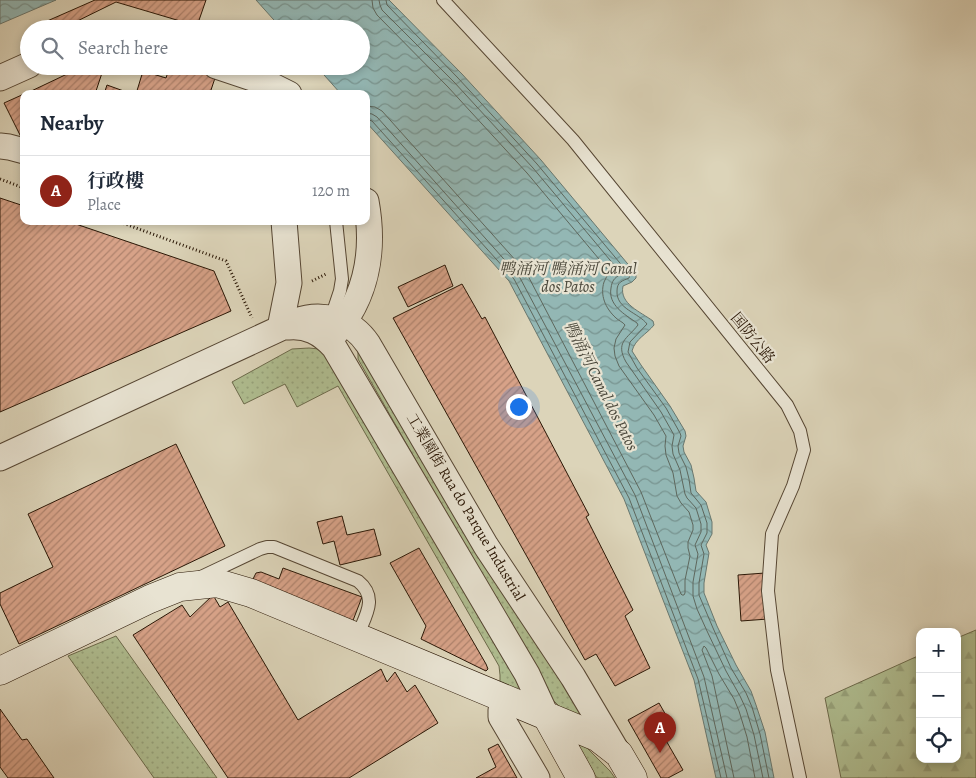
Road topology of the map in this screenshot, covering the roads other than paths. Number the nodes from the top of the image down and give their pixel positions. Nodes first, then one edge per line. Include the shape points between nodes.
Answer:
1 (443, 0) edge
2 (20, 69) edge
3 (243, 75) edge
4 (0, 78) edge
5 (281, 90) edge
6 (0, 146) edge
7 (20, 150) edge
8 (275, 225) edge
9 (284, 225) edge
10 (336, 225) edge
11 (370, 225) edge
12 (286, 251) junction
13 (334, 327) junction
14 (271, 333) junction
15 (0, 458) edge
16 (180, 587) junction
17 (357, 637) junction
18 (1, 668) edge
19 (506, 699) junction
20 (546, 715) junction
21 (619, 754) junction
22 (537, 778) edge
23 (581, 778) edge
24 (633, 778) edge
25 (800, 778) edge

1 - 25 lane, 国防公路 via 573,140 786,405 800,431 804,450 793,486 772,534 768,591 777,670
2 - 4 street
3 - 5 street
6 - 7 street
8 - 12 street
9 - 12 street
10 - 13 lane via 341,273
11 - 13 street via 368,265 359,293
12 - 14 street via 289,283
13 - 14 street via 315,317 302,319
13 - 20 street via 334,347 526,674
13 - 21 street, 工業園街 Rua do Parque Industrial via 356,330 368,344 486,546 573,677
14 - 15 street
16 - 17 main road via 216,583 251,592
16 - 17 lane via 260,548 274,547 364,586 370,598 369,606
16 - 18 main road
17 - 19 main road
19 - 20 main road
19 - 22 street via 501,717
20 - 21 main road via 597,737
20 - 23 main road
21 - 24 main road

